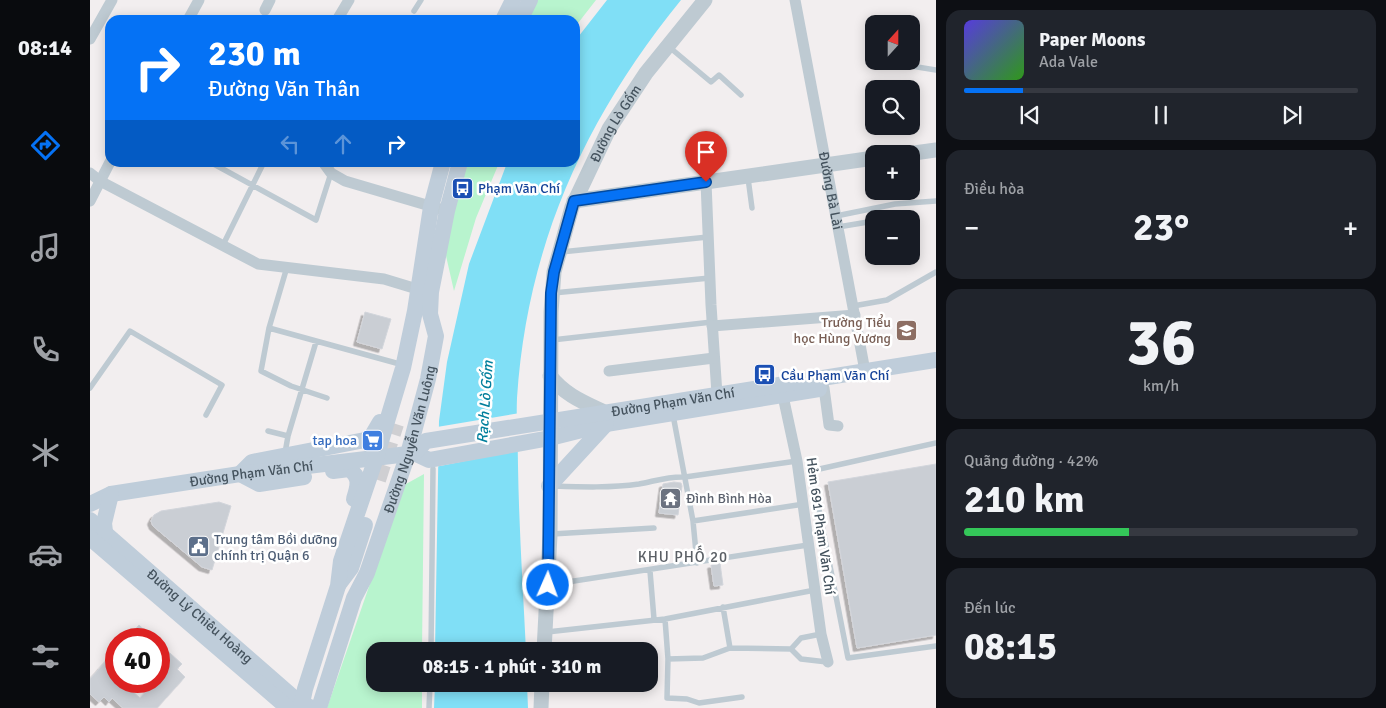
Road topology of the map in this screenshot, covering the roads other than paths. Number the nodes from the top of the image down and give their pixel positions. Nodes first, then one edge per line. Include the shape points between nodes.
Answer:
1 (112, 0) edge
2 (199, 0) edge
3 (348, 0) edge
4 (420, 0) edge
5 (513, 0) edge
6 (530, 0) edge
7 (705, 0) edge
8 (795, 0) edge
9 (414, 11) dead end
10 (191, 15) edge
11 (340, 15) edge
12 (506, 15) edge
13 (522, 15) edge
14 (90, 39) edge
15 (667, 45) junction
16 (920, 67) edge
17 (936, 70) edge
18 (741, 95) dead end
19 (936, 150) edge
20 (920, 152) edge
21 (865, 160) edge
22 (826, 166) junction
23 (108, 167) edge
24 (219, 167) edge
25 (261, 167) edge
26 (327, 167) edge
27 (443, 167) edge
28 (458, 167) edge
29 (90, 173) edge
30 (331, 173) junction
31 (748, 176) junction
32 (100, 182) junction
33 (706, 182) junction
34 (252, 185) junction
35 (936, 200) edge
36 (90, 201) edge
37 (574, 201) junction
38 (752, 208) dead end
39 (439, 209) junction
40 (837, 221) junction
41 (865, 221) edge
42 (708, 237) junction
43 (222, 247) junction
44 (559, 252) junction
45 (287, 267) junction
46 (936, 272) edge
47 (710, 278) junction
48 (417, 289) junction
49 (551, 293) junction
50 (854, 310) junction
51 (422, 312) junction
52 (712, 324) junction
53 (269, 328) junction
54 (550, 340) junction
55 (316, 342) junction
56 (714, 358) junction
57 (936, 360) edge
58 (396, 363) junction
59 (936, 370) edge
60 (609, 372) dead end
61 (550, 376) junction
62 (866, 376) junction
63 (90, 388) edge
64 (824, 388) junction
65 (303, 390) junction
66 (717, 394) junction
67 (783, 396) junction
68 (327, 398) dead end
69 (673, 414) junction
70 (206, 415) dead end
71 (605, 418) junction
72 (550, 421) junction
73 (400, 426) tunnel mouth
74 (838, 426) dead end
75 (268, 430) dead end
76 (288, 436) junction
77 (550, 438) junction
78 (936, 443) edge
79 (284, 456) junction
80 (376, 458) junction
81 (421, 459) junction
82 (797, 461) junction
83 (240, 474) junction
84 (685, 476) junction
85 (549, 486) junction
86 (111, 494) junction
87 (90, 504) edge
88 (804, 504) junction
89 (90, 520) edge
90 (694, 521) junction
91 (654, 528) dead end
92 (97, 535) edge
93 (550, 535) junction
94 (808, 545) junction
95 (697, 563) junction
96 (650, 571) junction
97 (548, 585) junction
98 (338, 586) junction
99 (815, 590) junction
100 (354, 598) junction
101 (723, 607) junction
102 (665, 618) junction
103 (654, 619) junction
104 (544, 632) junction
105 (821, 634) junction
106 (431, 642) edge
107 (544, 642) edge
108 (936, 646) edge
109 (730, 648) junction
110 (791, 649) junction
111 (668, 659) junction
112 (828, 662) joint
113 (429, 692) edge
114 (542, 692) edge
115 (742, 697) dead end
116 (301, 707) edge
117 (319, 708) edge
118 (428, 708) edge
119 (541, 708) edge

1 - 14 street
2 - 10 street
3 - 11 street
4 - 9 lane
5 - 12 main road
6 - 13 main road
7 - 15 street, Đường Lò Gốm
8 - 22 street, Đường Bà Lài
15 - 18 lane via 711,82 719,75
15 - 37 street, Đường Lò Gốm via 609,129
16 - 17 lane
19 - 20 street
21 - 22 street
22 - 31 street
22 - 40 street, Đường Bà Lài
23 - 32 street
24 - 34 lane
25 - 34 lane
26 - 30 street
27 - 39 main road, Đường Nguyễn Văn Luông
28 - 39 main road, Đường Nguyễn Văn Luông
29 - 32 street
30 - 34 lane via 316,220
30 - 39 street via 345,181
31 - 33 street
31 - 38 lane
32 - 36 street
32 - 43 street
33 - 37 street
33 - 42 street
34 - 43 lane
35 - 40 lane via 895,204
37 - 44 street, Đường Lò Gốm
39 - 48 main road, Đường Nguyễn Văn Luông
39 - 51 main road, Đường Nguyễn Văn Luông via 431,292
40 - 41 lane
40 - 50 street, Đường Bà Lài
42 - 44 lane
42 - 47 street
43 - 45 street via 258,264
44 - 49 street, Đường Lò Gốm
45 - 48 street via 384,279
45 - 53 lane
46 - 50 lane via 887,300
47 - 49 lane
47 - 52 street
48 - 51 main road, Đường Nguyễn Văn Luông
49 - 54 street, Đường Lò Gốm
50 - 52 street
50 - 62 street, Đường Bà Lài
51 - 58 main road via 407,323
51 - 73 main road via 416,327
51 - 80 main road, Đường Nguyễn Văn Luông
51 - 81 main road, Đường Nguyễn Văn Luông via 436,336 428,379
52 - 54 lane
52 - 56 street
53 - 55 lane
53 - 65 lane via 261,371
54 - 61 street, Đường Lò Gốm
55 - 58 lane
55 - 65 lane
56 - 60 street
56 - 66 street
57 - 62 main road, Đường Phạm Văn Chí
58 - 79 main road via 377,430 370,439
59 - 62 main road, Đường Phạm Văn Chí
61 - 71 street via 561,390
61 - 72 street, Đường Lò Gốm
62 - 64 main road, Đường Phạm Văn Chí
62 - 66 main road, Đường Phạm Văn Chí
63 - 70 lane via 130,331 222,385
64 - 67 main road, Đường Phạm Văn Chí
64 - 74 street via 829,425
65 - 68 lane
65 - 76 lane
66 - 71 main road, Đường Phạm Văn Chí
67 - 69 main road, Đường Phạm Văn Chí
67 - 82 street, Hẻm 691 Phạm Văn Chí
69 - 71 main road, Đường Phạm Văn Chí
69 - 84 lane
71 - 72 main road, Đường Phạm Văn Chí
71 - 77 main road, Đường Phạm Văn Chí
71 - 85 main road
72 - 77 street, Đường Lò Gốm
72 - 81 main road, Đường Phạm Văn Chí via 426,441
75 - 76 lane
76 - 79 lane
77 - 81 main road, Đường Phạm Văn Chí
77 - 85 street, Đường Lò Gốm
78 - 108 lane via 816,470 812,479 848,658
79 - 83 main road via 252,462
80 - 81 main road, Đường Phạm Văn Chí
80 - 83 main road, Đường Phạm Văn Chí
80 - 98 main road, Đường Nguyễn Văn Luông via 341,561
81 - 100 main road, Đường Nguyễn Văn Luông
81 - 106 lane
82 - 84 lane
82 - 88 street, Hẻm 691 Phạm Văn Chí
83 - 86 main road, Đường Phạm Văn Chí
83 - 98 main road via 259,484 348,469 356,474 357,490 332,565
84 - 85 lane via 602,488
84 - 90 lane
85 - 93 street, Đường Lò Gốm
86 - 87 main road, Đường Phạm Văn Chí
86 - 92 main road via 104,523
88 - 90 lane
88 - 94 street, Hẻm 691 Phạm Văn Chí
89 - 92 main road, Đường Lý Chiêu Hoàng
90 - 95 lane
91 - 93 lane
92 - 116 main road, Đường Lý Chiêu Hoàng
93 - 97 street, Đường Lò Gốm
94 - 95 lane
94 - 99 street, Hẻm 691 Phạm Văn Chí
95 - 96 lane
96 - 97 lane
96 - 103 lane
97 - 104 street, Đường Lò Gốm
98 - 100 main road via 351,568 383,481 357,569
98 - 116 main road, Đường Nguyễn Văn Luông
99 - 101 lane
99 - 105 street, Hẻm 691 Phạm Văn Chí
100 - 117 main road, Đường Nguyễn Văn Luông
101 - 102 lane
101 - 109 lane
102 - 103 lane
102 - 111 lane
103 - 104 lane
104 - 107 street, Đường Lò Gốm
105 - 110 lane via 801,638
105 - 112 street, Hẻm 691 Phạm Văn Chí
109 - 110 lane
109 - 111 lane via 703,658
110 - 112 lane via 801,658
111 - 115 lane via 667,698 699,703
113 - 118 lane
114 - 119 street

